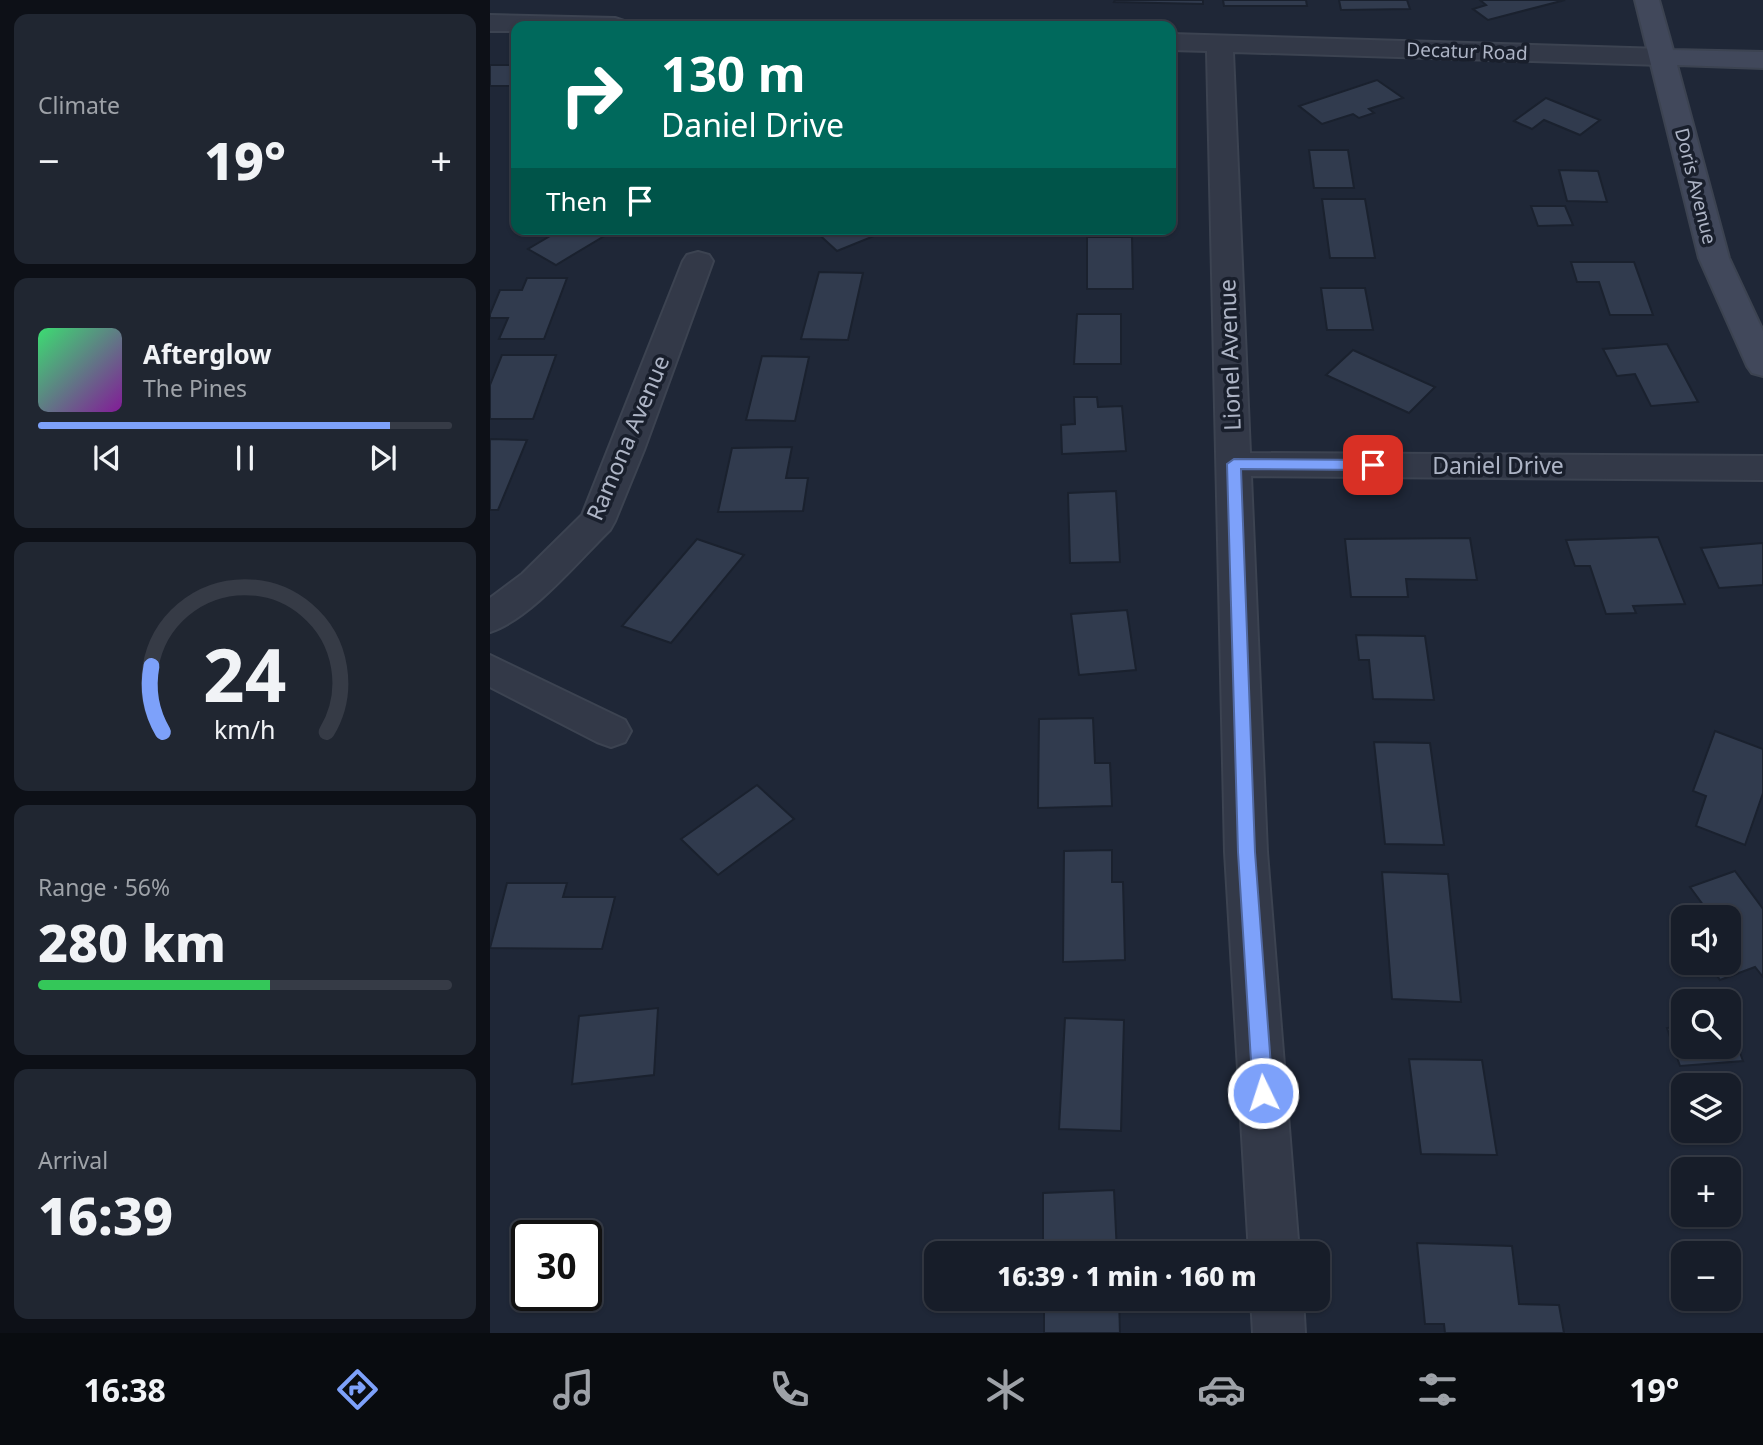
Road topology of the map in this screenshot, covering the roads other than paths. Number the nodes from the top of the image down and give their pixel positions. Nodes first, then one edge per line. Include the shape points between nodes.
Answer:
1 (1647, 0) edge
2 (490, 23) edge
3 (511, 24) edge
4 (1176, 42) edge
5 (1220, 43) junction
6 (1662, 57) junction
7 (1763, 61) edge
8 (698, 261) dead end
9 (1763, 366) edge
10 (1234, 464) junction
11 (1763, 468) edge
12 (490, 618) edge
13 (490, 670) edge
14 (611, 731) dead end
15 (1273, 1241) edge
16 (1278, 1311) edge
17 (1279, 1333) edge

1 - 6 street, Doris Avenue
2 - 3 street
4 - 5 street, Decatur Road
5 - 6 street, Decatur Road
5 - 10 street, Lionel Avenue
6 - 7 street, Decatur Road
6 - 9 street, Doris Avenue via 1714,258
8 - 12 street, Ramona Avenue via 597,521 535,583
10 - 11 street, Daniel Drive
10 - 15 street, Lionel Avenue via 1246,852
13 - 14 street
16 - 17 street

